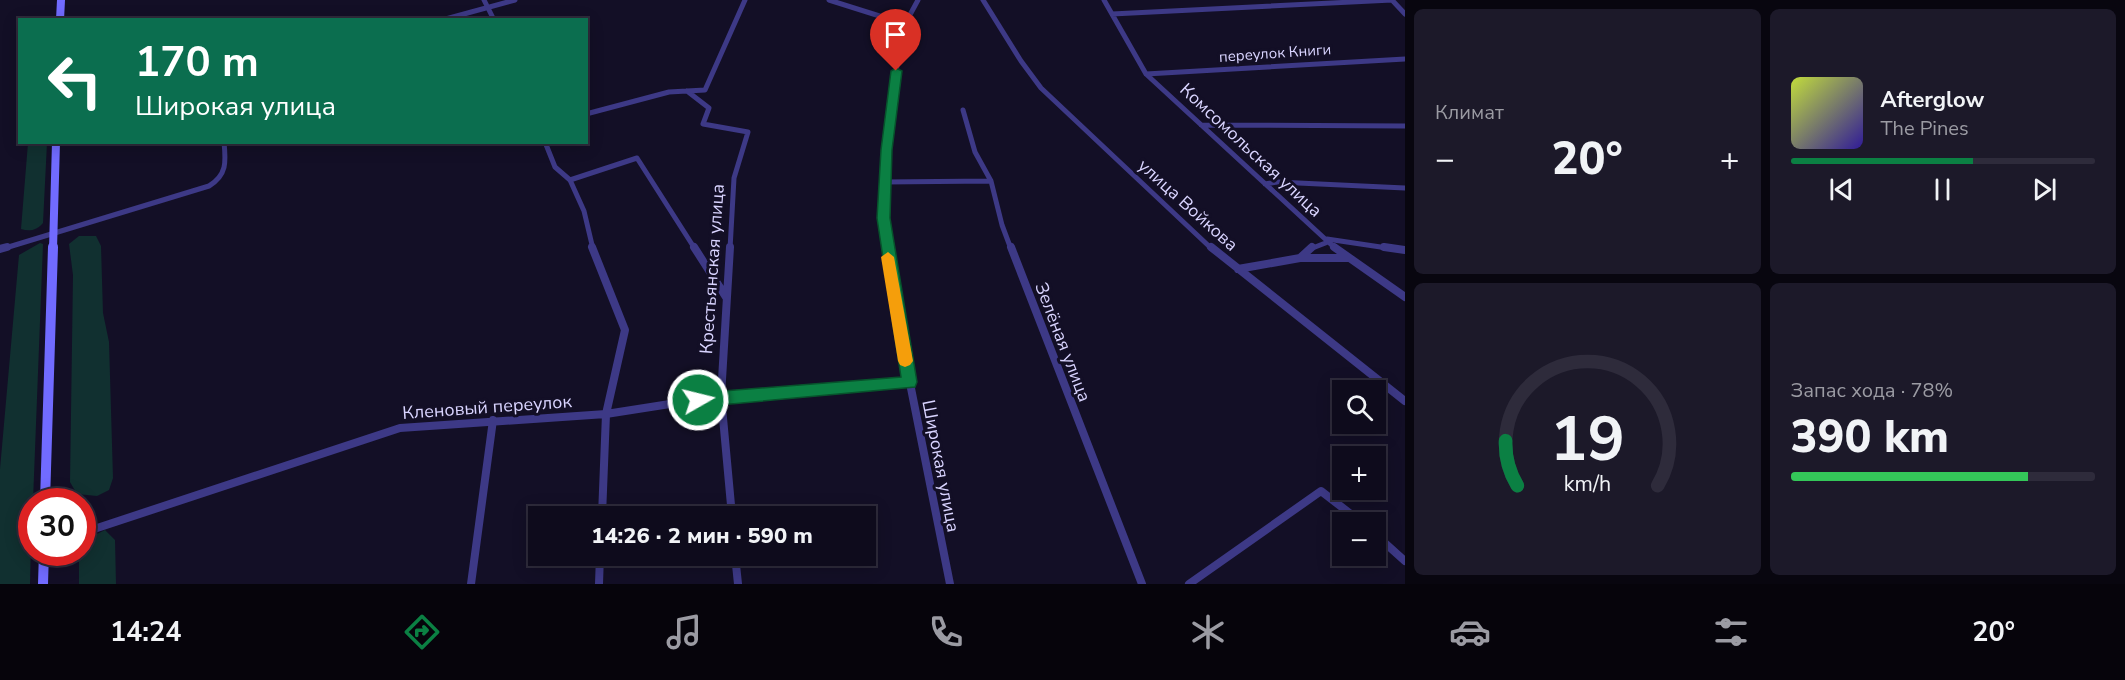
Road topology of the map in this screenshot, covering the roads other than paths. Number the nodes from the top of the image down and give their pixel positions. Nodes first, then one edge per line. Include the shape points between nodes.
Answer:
1 (61, 0) edge
2 (484, 0) edge
3 (515, 0) edge
4 (745, 0) edge
5 (829, 0) edge
6 (918, 0) edge
7 (983, 0) edge
8 (1104, 0) edge
9 (1392, 0) edge
10 (488, 8) junction
11 (1112, 14) junction
12 (1405, 14) edge
13 (60, 18) edge
14 (450, 18) edge
15 (493, 18) edge
16 (905, 24) junction
17 (1405, 59) edge
18 (1146, 74) junction
19 (705, 90) junction
20 (687, 91) junction
21 (703, 101) junction
22 (963, 110) dead end
23 (588, 113) edge
24 (1201, 125) junction
25 (1405, 126) edge
26 (56, 144) edge
27 (224, 144) edge
28 (546, 144) edge
29 (570, 180) junction
30 (991, 181) junction
31 (884, 182) junction
32 (1266, 184) junction
33 (1405, 188) edge
34 (52, 234) junction
35 (1327, 240) junction
36 (1350, 243) junction
37 (0, 249) edge
38 (1405, 250) edge
39 (1346, 256) junction
40 (1300, 258) junction
41 (1238, 268) junction
42 (726, 297) junction
43 (1405, 297) edge
44 (909, 382) junction
45 (721, 396) junction
46 (1405, 401) edge
47 (606, 414) junction
48 (493, 420) junction
49 (45, 488) edge
50 (602, 506) edge
51 (731, 506) edge
52 (1349, 512) edge
53 (96, 528) edge
54 (1386, 544) edge
55 (1405, 561) edge
56 (44, 566) edge
57 (600, 566) edge
58 (736, 566) edge
59 (43, 584) edge
60 (471, 584) edge
61 (599, 584) edge
62 (738, 584) edge
63 (950, 584) edge
64 (1142, 584) edge
65 (1189, 584) edge

1 - 13 street
2 - 10 street
3 - 10 street
4 - 19 street
5 - 16 street
6 - 16 street, Широкая улица
7 - 41 street, улица Войкова via 1021,61 1048,95 1139,182
8 - 11 street, Комсомольская улица
9 - 11 street
9 - 12 street
10 - 14 street
10 - 15 street
11 - 18 street, Комсомольская улица
16 - 31 street, Широкая улица
17 - 18 street, переулок Книги
18 - 24 street, Комсомольская улица
19 - 20 street
19 - 21 street
20 - 21 street
20 - 23 street via 669,92
21 - 42 street, Крестьянская улица via 709,108 703,124 748,132 734,178
22 - 30 street, Зелёная улица via 975,152
24 - 25 street
24 - 32 street, Комсомольская улица
26 - 34 street
27 - 34 street via 223,177 209,186
28 - 29 street via 555,167
29 - 42 street via 638,158
29 - 47 street via 625,330
30 - 31 street
30 - 64 street, Зелёная улица via 1002,225
31 - 44 street, Широкая улица via 886,244
32 - 33 street
32 - 35 street, Комсомольская улица
34 - 37 street
34 - 49 street
35 - 36 street
35 - 39 street, Комсомольская улица
35 - 40 street
36 - 38 street
36 - 39 street via 1342,248
39 - 40 street
39 - 43 street, Комсомольская улица
40 - 41 street
41 - 46 street, улица Войкова
42 - 45 street, Крестьянская улица
44 - 45 street, Кленовый переулок
44 - 63 street, Широкая улица
45 - 47 street, Кленовый переулок
45 - 51 street, Крестьянская улица
47 - 48 street, Кленовый переулок
47 - 50 street
48 - 53 street, Кленовый переулок via 400,428
48 - 60 street
52 - 65 street via 1321,491
54 - 55 street
56 - 59 street
57 - 61 street
58 - 62 street

